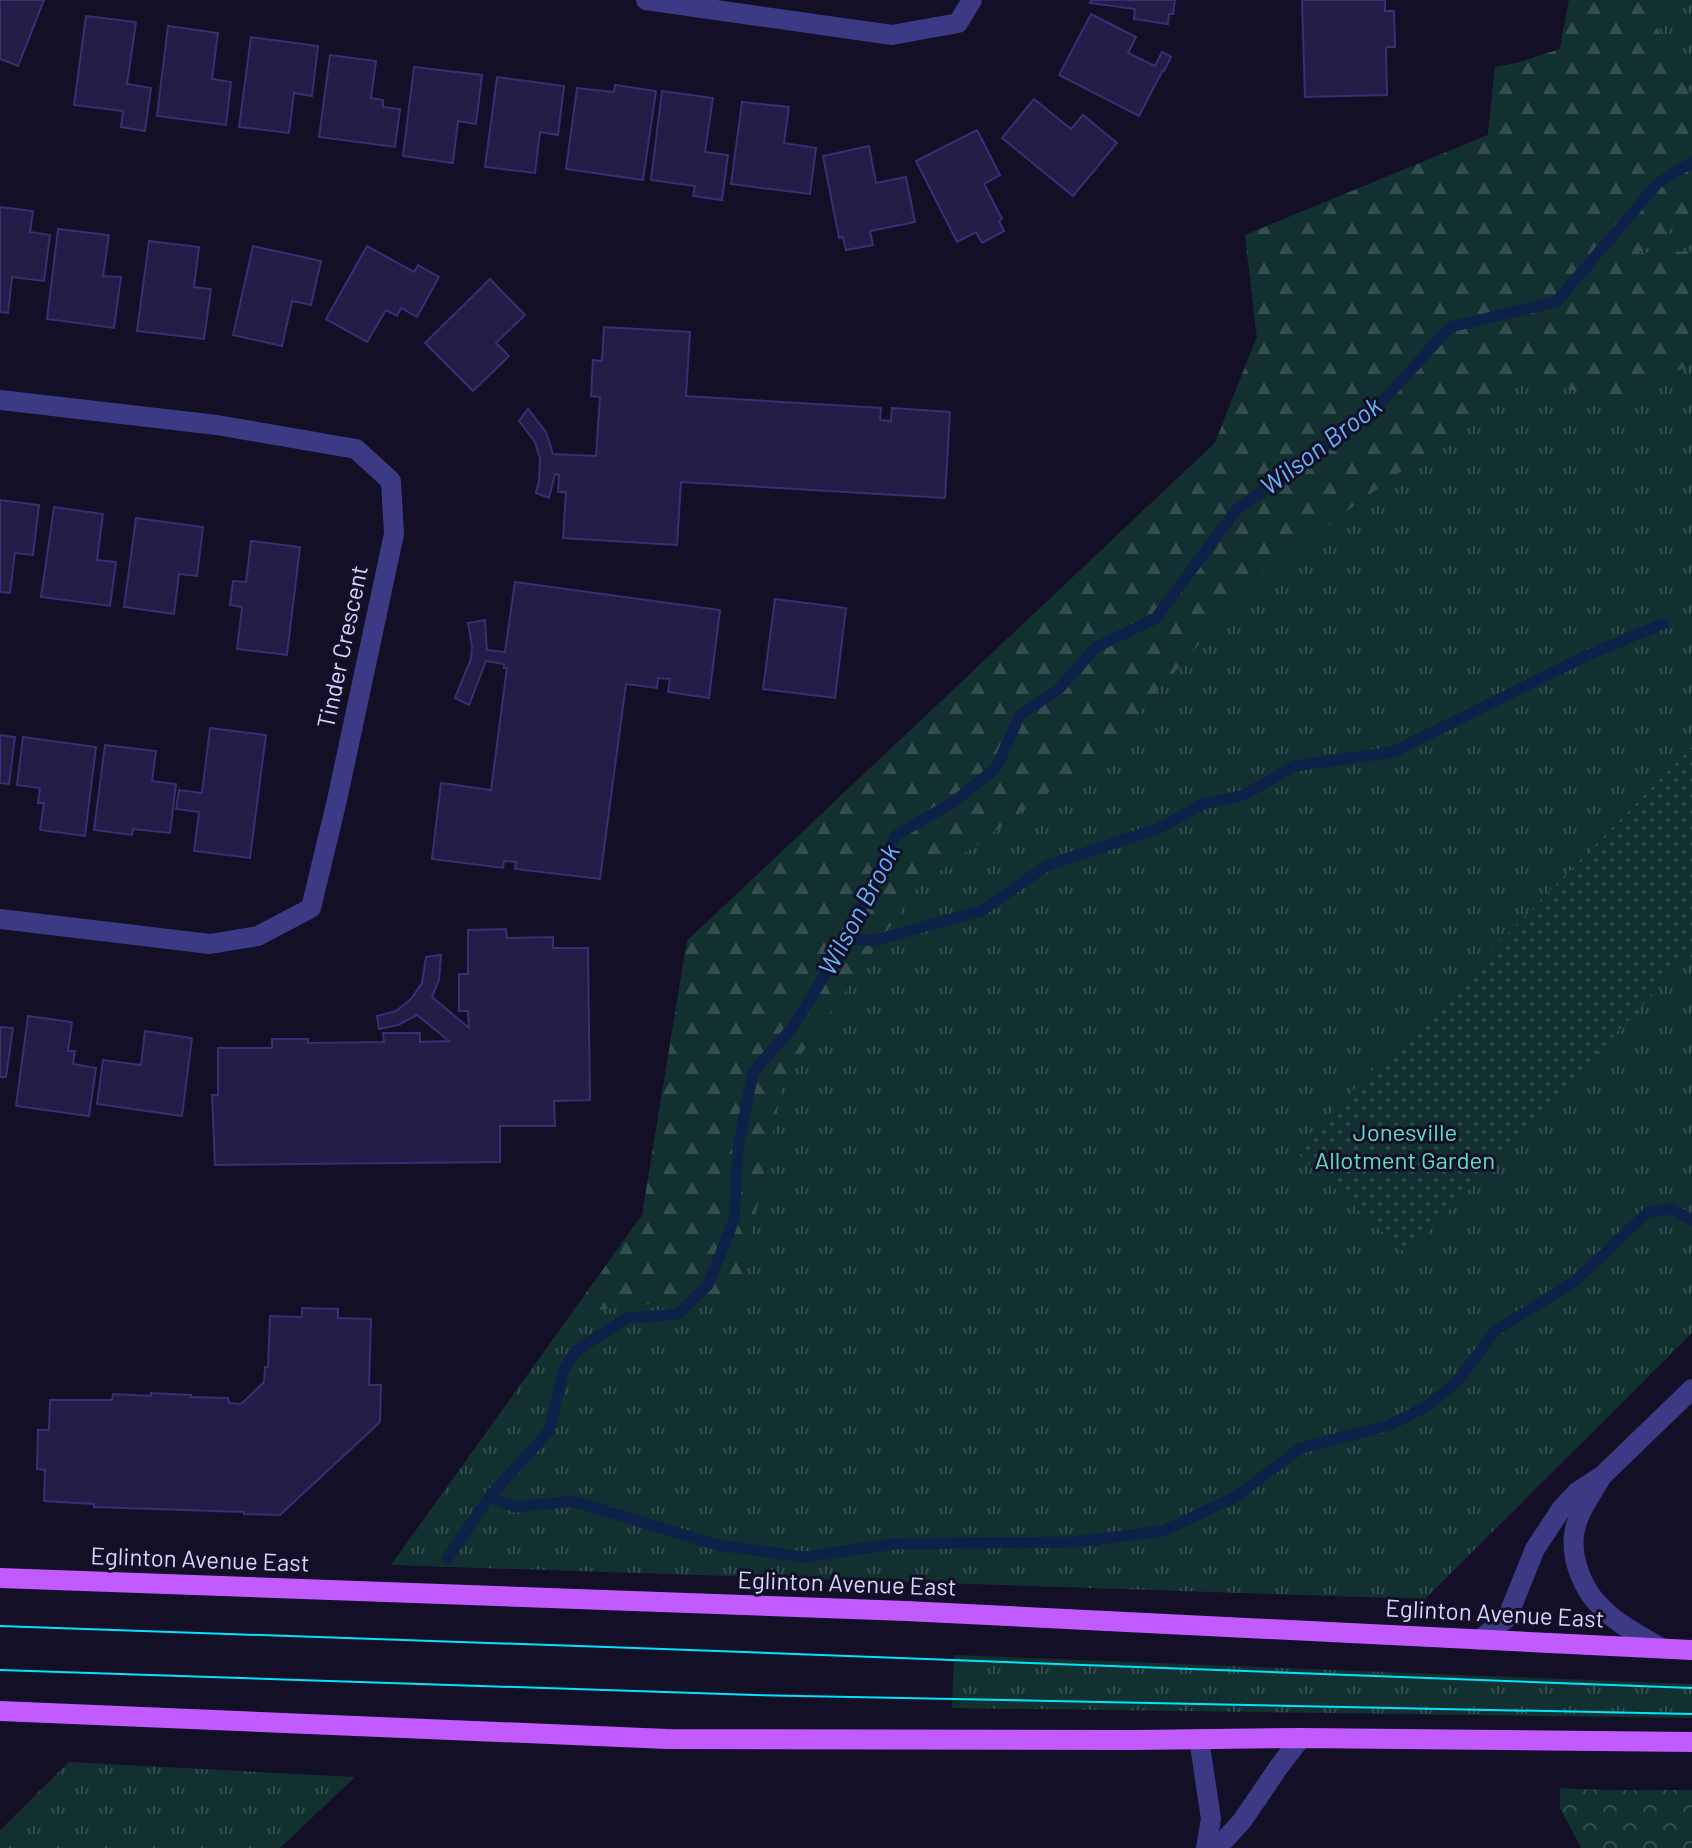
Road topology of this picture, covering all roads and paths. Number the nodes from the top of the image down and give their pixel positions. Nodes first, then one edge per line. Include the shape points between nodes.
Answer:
1 (646, 0) edge
2 (972, 0) edge
3 (0, 400) edge
4 (0, 919) edge
5 (1692, 1389) edge
6 (1603, 1475) junction
7 (0, 1578) edge
8 (1479, 1640) junction
9 (1661, 1648) junction
10 (1692, 1650) edge
11 (0, 1711) edge
12 (1301, 1738) junction
13 (1199, 1739) junction
14 (1692, 1742) edge
15 (1206, 1848) edge
16 (1217, 1848) edge

1 - 2 street via 892,35 958,23
3 - 4 street, Tinder Crescent via 217,425 356,449 391,481 394,534 311,908 258,936 210,944
5 - 6 street
6 - 8 street via 1562,1508 1535,1549 1507,1618
6 - 9 street via 1574,1535 1578,1569 1602,1608
7 - 8 main road, Eglinton Avenue East via 906,1611
8 - 9 main road, Eglinton Avenue East
9 - 10 main road, Eglinton Avenue East
11 - 13 main road via 667,1739
12 - 13 main road
12 - 14 main road
12 - 16 street
13 - 15 street via 1211,1819

